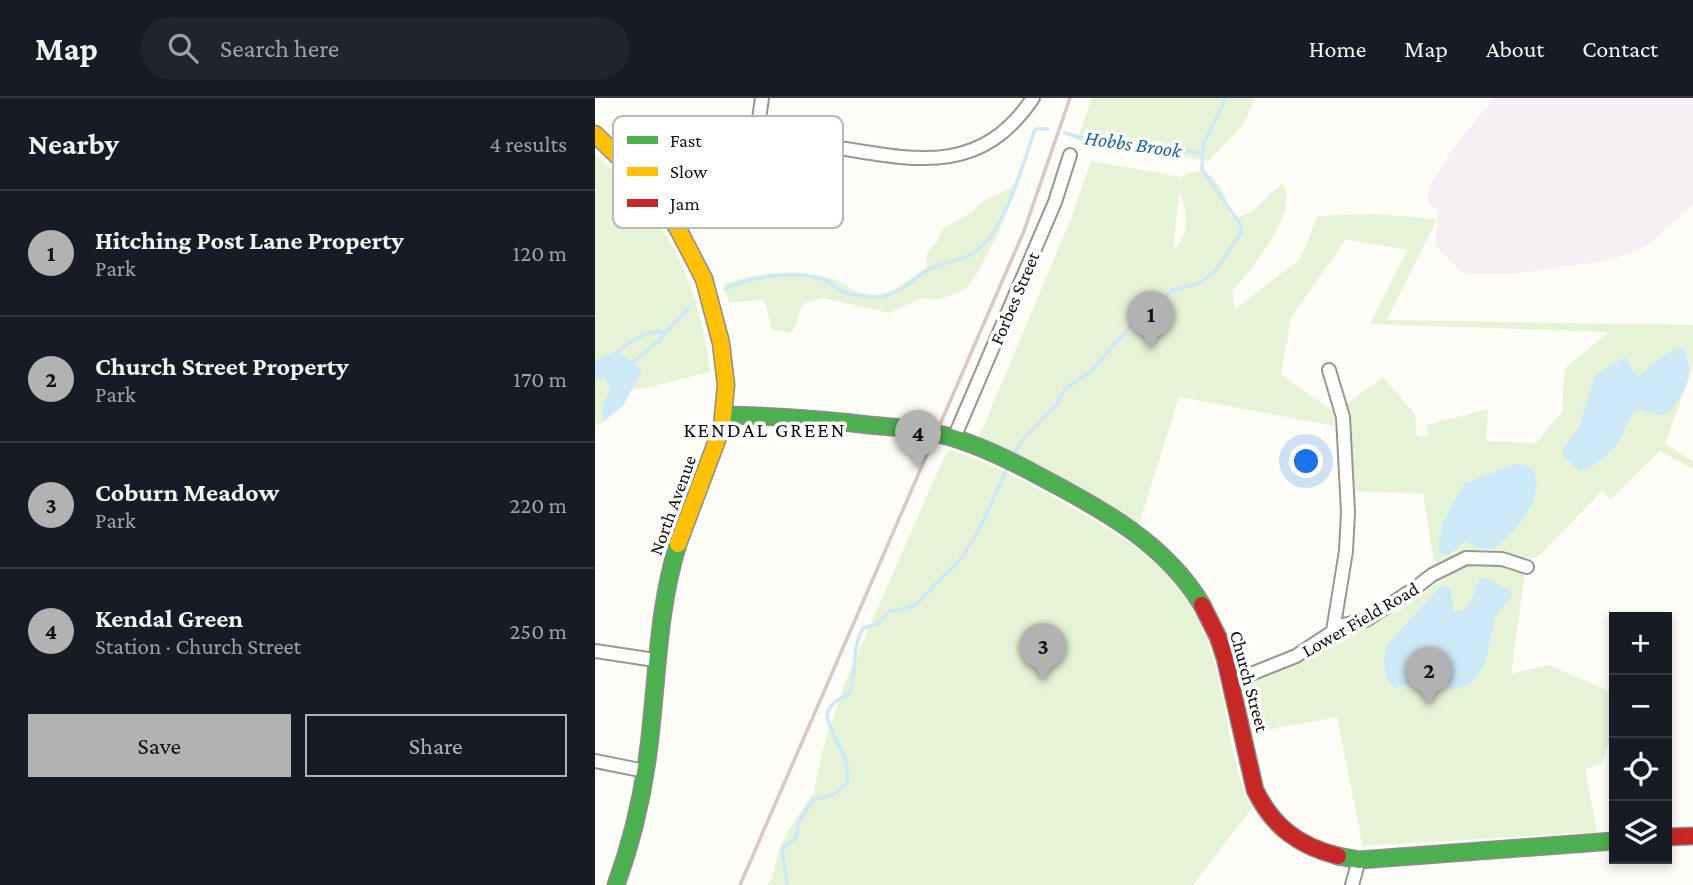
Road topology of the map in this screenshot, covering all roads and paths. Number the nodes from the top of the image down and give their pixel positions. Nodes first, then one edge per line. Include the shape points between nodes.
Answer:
1 (762, 98) edge
2 (1033, 98) edge
3 (759, 116) edge
4 (595, 134) edge
5 (843, 149) edge
6 (613, 151) edge
7 (1070, 155) dead end
8 (678, 228) edge
9 (1329, 370) dead end
10 (725, 415) junction
11 (954, 438) junction
12 (1527, 567) dead end
13 (1333, 631) junction
14 (595, 651) edge
15 (655, 660) junction
16 (1231, 682) junction
17 (595, 761) edge
18 (645, 771) junction
19 (1693, 836) edge
20 (1672, 837) edge
21 (1609, 841) edge
22 (1359, 860) junction
23 (616, 885) edge
24 (1352, 885) edge

1 - 3 street
2 - 5 street via 1000,134 949,157 909,159
4 - 6 street, North Avenue
7 - 11 street, Forbes Street via 1055,202
8 - 10 street, North Avenue via 698,264 715,316 724,365
9 - 13 street via 1343,417 1348,512
10 - 11 street, Church Street via 819,419
10 - 15 street, North Avenue via 679,542
11 - 16 street, Church Street via 1089,502 1163,554 1209,616
12 - 13 street, Lower Field Road via 1502,559 1465,558 1366,620
13 - 16 street, Lower Field Road via 1296,656
14 - 15 street
15 - 18 street, North Avenue
16 - 22 street, Church Street via 1255,790 1267,814 1297,841
17 - 18 street
18 - 23 street, North Avenue via 634,835
19 - 20 street
21 - 22 street, Church Street
22 - 24 street

